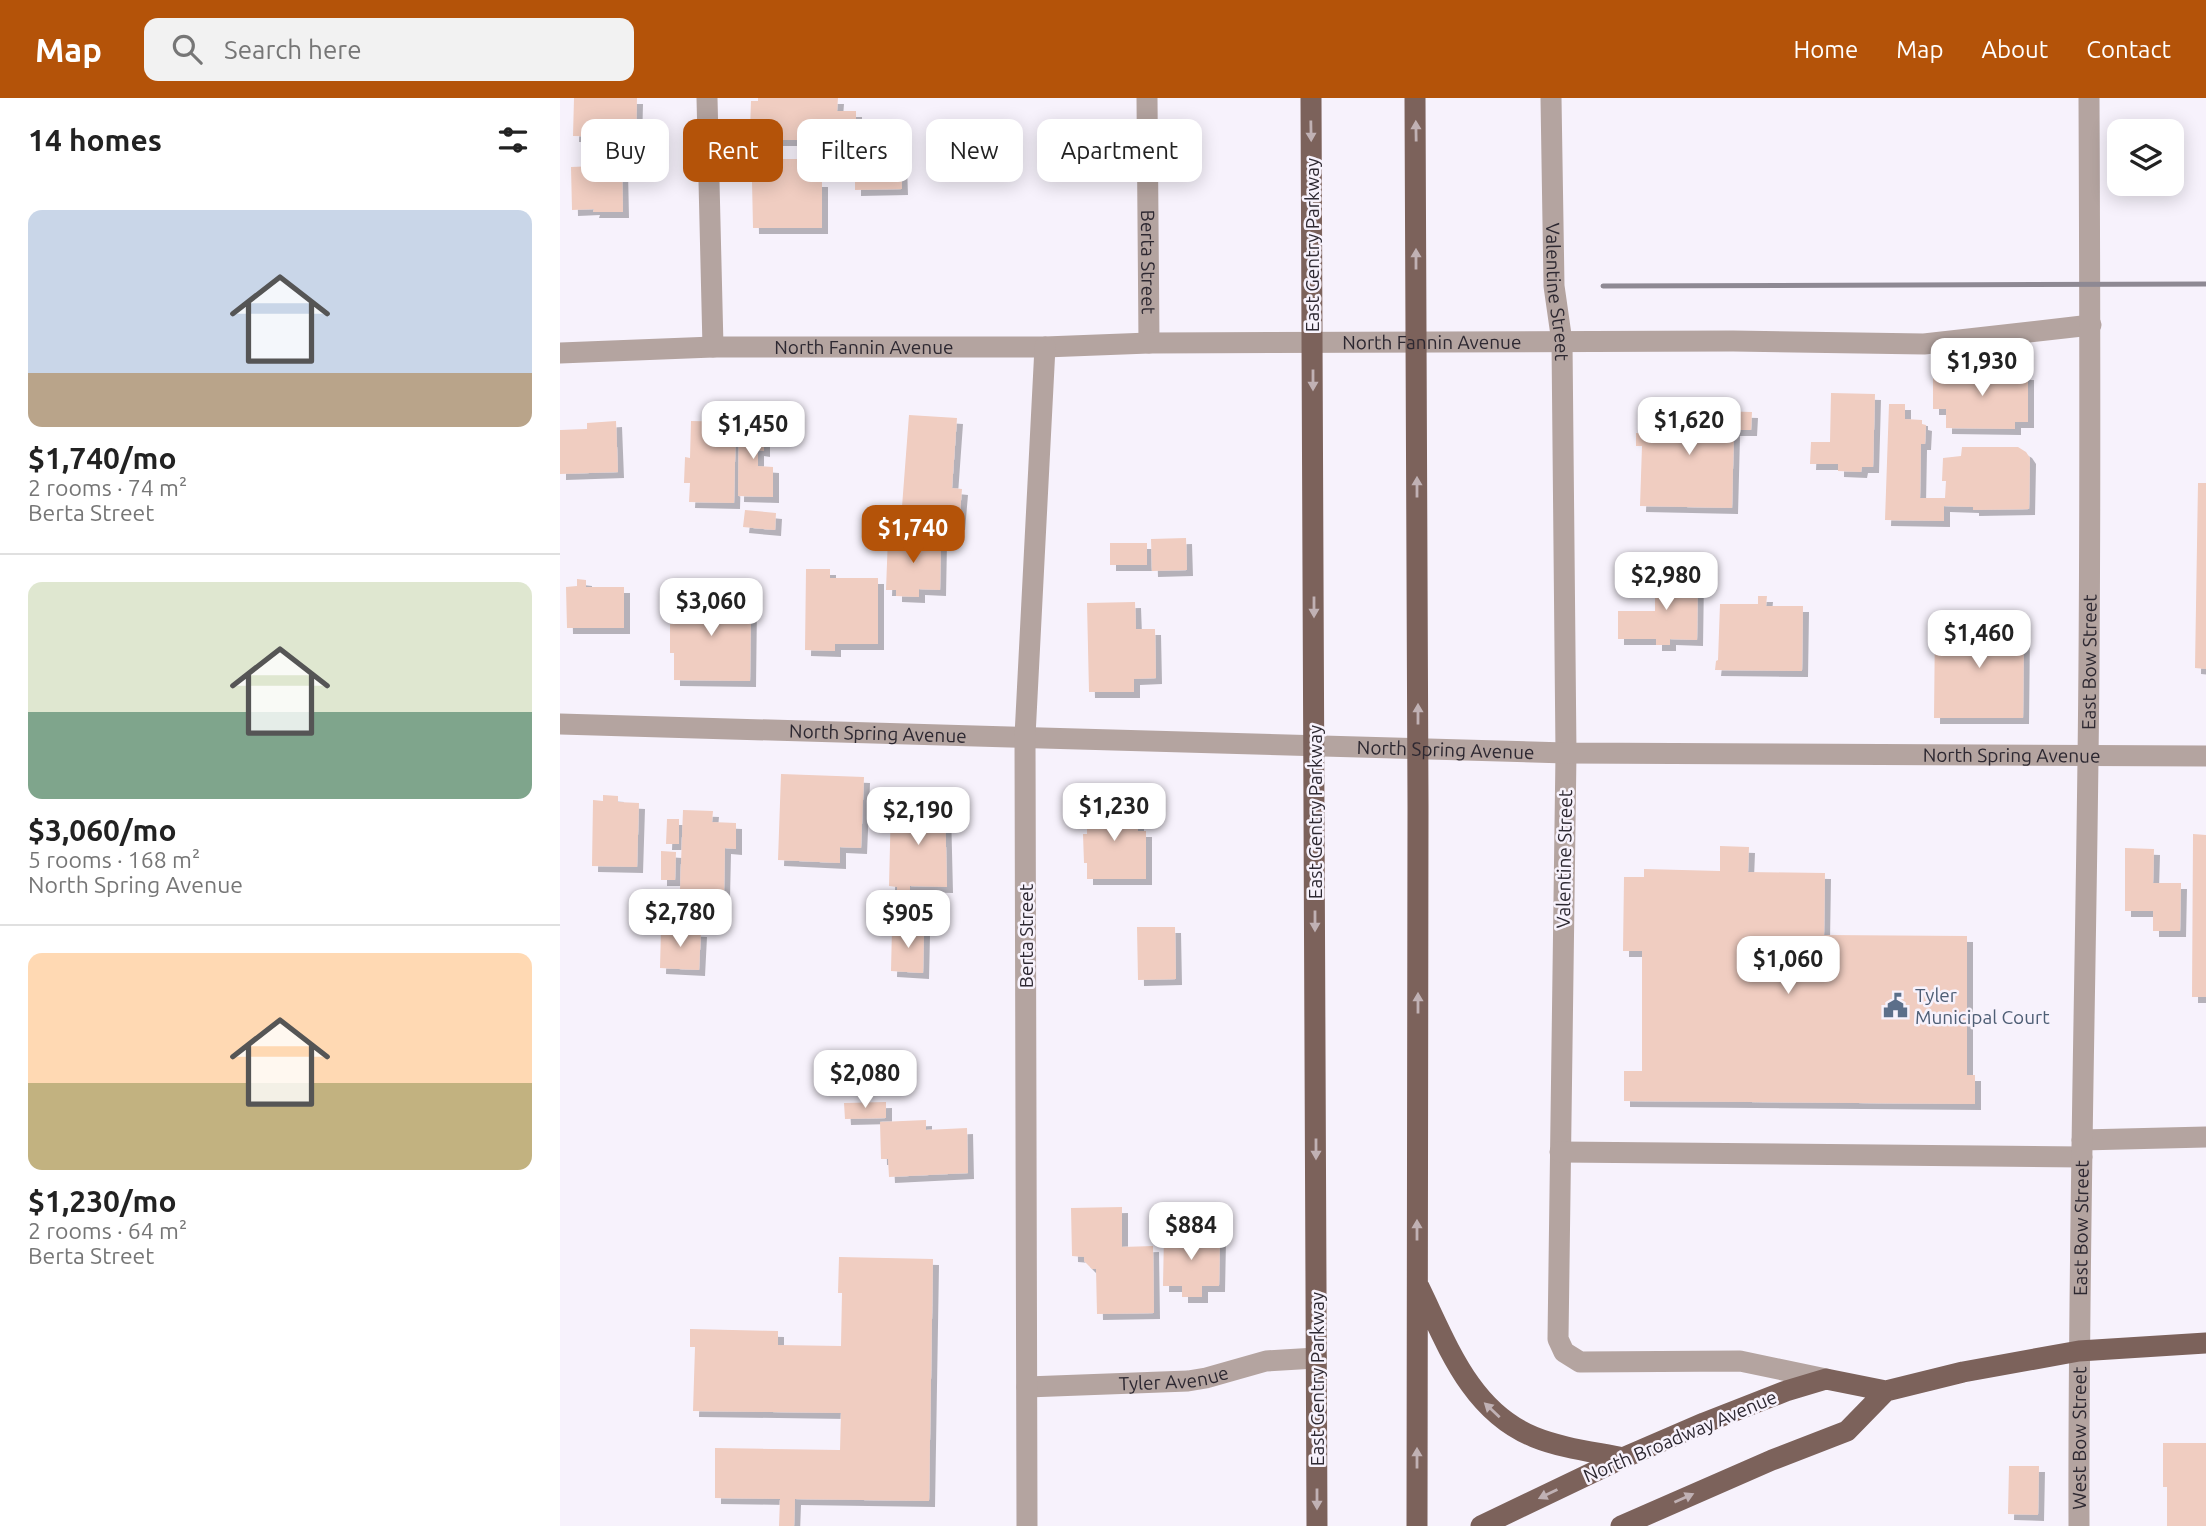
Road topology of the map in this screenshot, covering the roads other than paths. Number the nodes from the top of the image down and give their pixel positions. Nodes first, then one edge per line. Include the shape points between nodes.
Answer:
1 (707, 98) edge
2 (1147, 98) edge
3 (1311, 98) edge
4 (1415, 98) edge
5 (1551, 98) edge
6 (2089, 98) edge
7 (2091, 325) junction
8 (1562, 342) junction
9 (1149, 343) junction
10 (1045, 346) junction
11 (713, 348) junction
12 (560, 352) edge
13 (560, 724) edge
14 (1025, 736) junction
15 (1566, 753) junction
16 (2088, 755) junction
17 (2206, 756) edge
18 (2206, 1137) edge
19 (2082, 1148) junction
20 (1560, 1152) junction
21 (1417, 1282) junction
22 (2206, 1343) edge
23 (2079, 1351) junction
24 (1316, 1357) junction
25 (1826, 1379) junction
26 (1027, 1387) junction
27 (1886, 1391) junction
28 (1623, 1458) junction
29 (1627, 1524) edge
30 (1027, 1526) edge
31 (1317, 1526) edge
32 (1417, 1526) edge
33 (1481, 1526) edge
34 (2079, 1526) edge

1 - 11 street
2 - 9 street, Berta Street
3 -> 24 main road, East Gentry Parkway
21 -> 4 main road
5 - 8 street, Valentine Street via 1554,286
6 - 7 street, East Bow Street
7 - 8 street, North Fannin Avenue via 1924,344
7 - 16 street, East Bow Street
8 - 9 street, North Fannin Avenue
8 - 15 street, Valentine Street
9 - 10 street, North Fannin Avenue
10 - 11 street, North Fannin Avenue
10 - 14 street, Berta Street
11 - 12 street, North Fannin Avenue
13 - 14 street, North Spring Avenue
14 - 15 street, North Spring Avenue
14 - 26 street, Berta Street
15 - 16 street, North Spring Avenue
15 - 20 street, Valentine Street
16 - 17 street, North Spring Avenue
16 - 19 street, East Bow Street
18 - 19 street
19 - 20 street
19 - 23 street, East Bow Street
20 - 25 street, Valentine Street via 1558,1339 1564,1352 1587,1362 1740,1361
28 -> 21 main road via 1534,1438 1495,1413 1461,1372
32 -> 21 main road
22 - 23 main road, North Broadway Avenue
23 - 27 main road, North Broadway Avenue
23 - 34 street, West Bow Street
24 - 26 street, Tyler Avenue via 1266,1361 1188,1381
24 -> 31 main road, East Gentry Parkway
25 - 27 main road, North Broadway Avenue
25 - 28 main road, North Broadway Avenue via 1748,1404
26 - 30 street, Berta Street
29 -> 27 main road via 1847,1431
28 -> 33 main road, North Broadway Avenue

